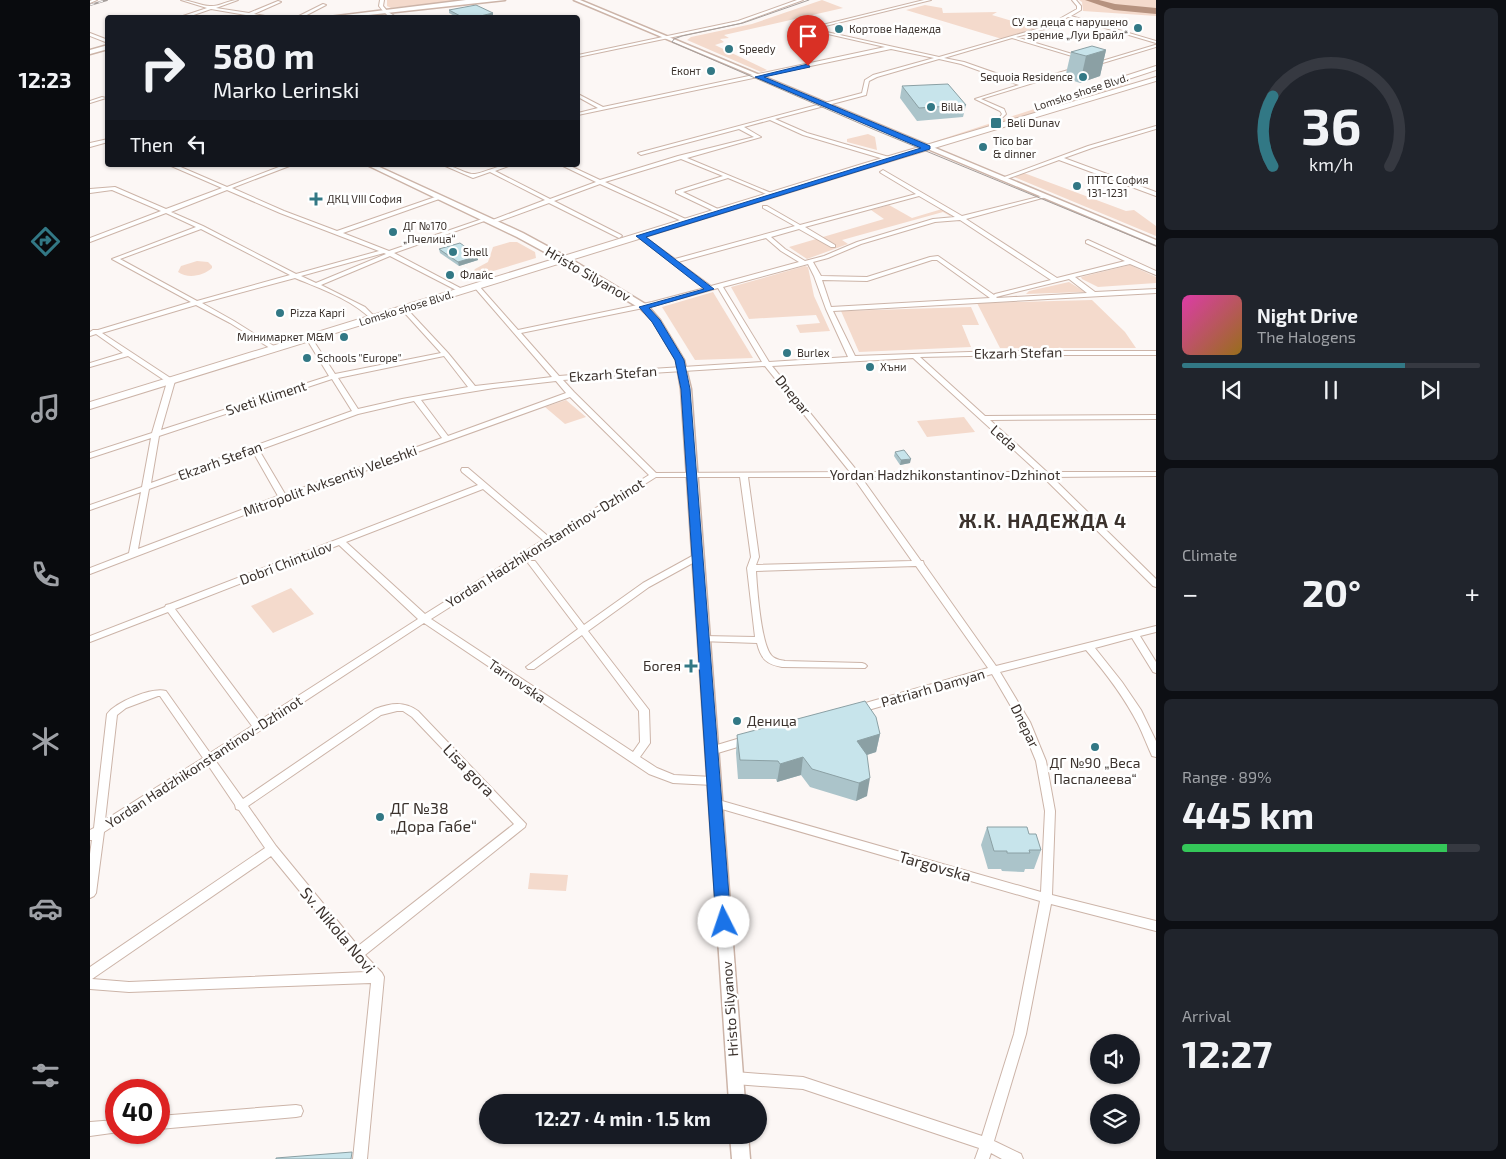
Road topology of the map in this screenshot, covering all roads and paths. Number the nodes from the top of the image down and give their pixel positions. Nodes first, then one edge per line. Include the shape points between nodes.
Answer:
1 (95, 0) edge
2 (183, 0) edge
3 (195, 0) edge
4 (236, 0) edge
5 (382, 0) edge
6 (479, 0) edge
7 (503, 0) edge
8 (576, 0) edge
9 (802, 0) edge
10 (929, 0) edge
11 (1074, 0) edge
12 (90, 2) edge
13 (189, 2) junction
14 (279, 2) dead end
15 (324, 5) dead end
16 (211, 8) junction
17 (247, 14) junction
18 (390, 14) edge
19 (189, 15) edge
20 (244, 15) edge
21 (254, 15) edge
22 (303, 15) edge
23 (374, 15) edge
24 (1068, 16) junction
25 (90, 34) edge
26 (105, 37) edge
27 (665, 37) junction
28 (100, 38) junction
29 (1014, 38) junction
30 (105, 40) edge
31 (90, 41) edge
32 (1156, 42) edge
33 (1156, 46) edge
34 (892, 47) junction
35 (105, 50) edge
36 (90, 53) edge
37 (580, 56) edge
38 (941, 58) junction
39 (1097, 63) junction
40 (1088, 66) edge
41 (1156, 68) edge
42 (1079, 69) dead end
43 (758, 77) junction
44 (1156, 79) edge
45 (1024, 85) junction
46 (1075, 94) dead end
47 (580, 96) edge
48 (104, 98) dead end
49 (1057, 100) dead end
50 (90, 102) edge
51 (825, 105) junction
52 (603, 109) junction
53 (580, 114) edge
54 (1002, 117) junction
55 (770, 119) junction
56 (739, 127) junction
57 (1156, 127) edge
58 (105, 141) edge
59 (918, 144) junction
60 (90, 145) edge
61 (927, 148) junction
62 (641, 153) dead end
63 (680, 157) junction
64 (887, 158) junction
65 (1058, 158) junction
66 (865, 166) junction
67 (177, 167) edge
68 (284, 167) edge
69 (374, 167) edge
70 (451, 167) edge
71 (501, 167) edge
72 (569, 167) edge
73 (490, 170) junction
74 (883, 172) dead end
75 (727, 177) junction
76 (1002, 179) junction
77 (602, 181) junction
78 (226, 188) junction
79 (90, 190) edge
80 (920, 194) junction
81 (1156, 194) edge
82 (773, 195) junction
83 (1044, 196) junction
84 (440, 197) junction
85 (550, 200) junction
86 (765, 207) dead end
87 (165, 211) junction
88 (720, 212) junction
89 (960, 218) junction
90 (490, 221) junction
91 (688, 222) junction
92 (201, 227) junction
93 (800, 228) junction
94 (337, 233) junction
95 (619, 236) dead end
96 (640, 236) junction
97 (767, 236) junction
98 (90, 240) edge
99 (1088, 242) dead end
100 (1156, 243) edge
101 (833, 246) dead end
102 (388, 253) junction
103 (115, 259) joint
104 (941, 259) joint
105 (566, 260) junction
106 (675, 261) junction
107 (806, 262) junction
108 (1129, 262) junction
109 (1156, 273) edge
110 (295, 275) junction
111 (1069, 276) junction
112 (818, 278) junction
113 (1056, 280) junction
114 (316, 285) junction
115 (477, 287) junction
116 (720, 287) junction
117 (710, 289) junction
118 (462, 291) junction
119 (1156, 291) edge
120 (1092, 294) junction
121 (993, 298) junction
122 (196, 303) junction
123 (644, 307) junction
124 (404, 309) junction
125 (829, 309) junction
126 (373, 318) junction
127 (90, 328) edge
128 (518, 332) junction
129 (94, 333) edge
130 (309, 338) junction
131 (275, 349) junction
132 (129, 353) junction
133 (1156, 353) edge
134 (446, 354) junction
135 (915, 356) junction
136 (852, 358) junction
137 (767, 364) junction
138 (90, 365) edge
139 (683, 368) junction
140 (332, 377) junction
141 (557, 378) junction
142 (171, 381) junction
143 (473, 389) junction
144 (571, 394) junction
145 (416, 398) junction
146 (90, 406) edge
147 (356, 412) junction
148 (1156, 417) edge
149 (982, 418) junction
150 (156, 434) junction
151 (447, 439) junction
152 (255, 449) junction
153 (90, 456) edge
154 (465, 470) dead end
155 (1045, 474) junction
156 (1156, 474) edge
157 (654, 475) junction
158 (856, 475) junction
159 (691, 476) junction
160 (744, 476) junction
161 (483, 486) junction
162 (144, 489) junction
163 (283, 498) junction
164 (90, 508) edge
165 (548, 540) junction
166 (341, 542) junction
167 (133, 555) junction
168 (696, 557) junction
169 (532, 563) dead end
170 (920, 563) junction
171 (751, 568) junction
172 (90, 571) edge
173 (1156, 584) edge
174 (169, 607) junction
175 (424, 619) junction
176 (1156, 629) edge
177 (583, 631) junction
178 (1134, 634) junction
179 (90, 639) edge
180 (703, 639) junction
181 (760, 640) junction
182 (1089, 647) junction
183 (531, 666) dead end
184 (862, 666) dead end
185 (994, 670) junction
186 (1156, 670) edge
187 (850, 712) edge
188 (257, 726) junction
189 (758, 737) edge
190 (711, 751) junction
191 (1156, 753) edge
192 (634, 758) junction
193 (209, 759) junction
194 (713, 780) junction
195 (715, 803) junction
196 (240, 806) junction
197 (95, 833) edge
198 (272, 849) junction
199 (90, 893) edge
200 (1046, 898) junction
201 (1156, 926) edge
202 (357, 954) junction
203 (90, 974) edge
204 (378, 977) junction
205 (90, 984) edge
206 (735, 1078) junction
207 (736, 1094) edge
208 (296, 1111) dead end
209 (170, 1122) edge
210 (105, 1127) edge
211 (90, 1129) edge
212 (740, 1144) edge
213 (988, 1144) junction
214 (360, 1159) edge
215 (741, 1159) edge
216 (982, 1159) edge
217 (1016, 1159) edge

1 - 12 street
2 - 13 street
3 - 13 street
4 - 16 street
5 - 18 street via 381,6
6 - 18 street
7 - 18 street
8 - 27 street
9 - 27 street via 739,22
10 - 34 street via 808,29
11 - 24 street via 1079,10
13 - 16 street
14 - 17 street
15 - 22 street
16 - 17 street
16 - 19 street
17 - 20 street
17 - 21 street
18 - 23 street
24 - 29 street via 1048,27
24 - 32 street
25 - 28 street
26 - 28 street
27 - 37 street
27 - 43 street
28 - 30 street
28 - 31 street
29 - 38 street
29 - 39 street
33 - 39 street
34 - 38 street
34 - 43 street
35 - 36 street
38 - 45 street
38 - 51 street via 875,76 867,80 864,94
39 - 40 street
41 - 46 main road, Lomsko shose Blvd.
42 - 45 street
43 - 51 street
43 - 52 street
44 - 61 main road, Lomsko shose Blvd.
45 - 54 street via 977,99 1002,110
47 - 52 street
48 - 50 street
49 - 54 main road, Lomsko shose Blvd.
51 - 55 street
51 - 59 street
52 - 53 street
54 - 59 main road, Lomsko shose Blvd.
55 - 56 street
55 - 64 street via 805,134
56 - 62 street
56 - 63 street via 759,137
57 - 65 street
58 - 60 street
59 - 61 street
59 - 64 main road, Lomsko shose Blvd.
61 - 66 main road, Lomsko shose Blvd.
61 - 76 street
63 - 75 street
63 - 77 street
64 - 66 main road, Lomsko shose Blvd.
65 - 76 street
65 - 81 street
66 - 82 main road, Lomsko shose Blvd.
67 - 78 street
68 - 78 street
69 - 84 street, Hristo Silyanov
70 - 73 street via 472,176
71 - 73 street
72 - 77 street
73 - 85 street
74 - 80 street
75 - 82 street
75 - 88 street via 678,192
76 - 83 street
77 - 85 street
77 - 91 street
78 - 87 street
78 - 94 street
79 - 87 street via 109,187
80 - 89 street
80 - 93 street
82 - 88 main road, Lomsko shose Blvd.
83 - 89 street
83 - 100 street
84 - 90 street, Hristo Silyanov
84 - 94 street
85 - 90 street
85 - 95 street
86 - 93 street
87 - 92 street
87 - 98 street
88 - 91 main road, Lomsko shose Blvd.
89 - 107 street via 935,220
89 - 113 street
90 - 102 street
90 - 105 street, Hristo Silyanov
91 - 96 main road, Lomsko shose Blvd.
92 - 103 street
92 - 110 street
93 - 97 street
93 - 101 street
94 - 102 street
96 - 105 main road, Lomsko shose Blvd.
96 - 106 street
97 - 106 street
97 - 107 street via 783,250
99 - 108 street
102 - 110 street
102 - 114 street
102 - 118 street
103 - 122 street
104 - 112 street via 932,258 867,279
104 - 121 street
105 - 115 main road, Lomsko shose Blvd.
105 - 123 street, Hristo Silyanov
106 - 117 street
107 - 112 street via 814,264
107 - 116 street
108 - 109 street
108 - 111 street
110 - 114 street
110 - 122 street
111 - 113 street
111 - 120 street
112 - 125 street
113 - 121 street
114 - 126 street via 363,308
115 - 118 main road, Lomsko shose Blvd.
115 - 128 street
116 - 117 street
116 - 137 street, Dnepar
117 - 123 street
118 - 124 main road, Lomsko shose Blvd.
119 - 120 street
120 - 121 street
121 - 125 street
122 - 129 street
122 - 131 street
123 - 128 street
123 - 139 street, Hristo Silyanov via 666,335
124 - 126 main road, Lomsko shose Blvd.
124 - 134 street
125 - 136 street
126 - 130 main road, Lomsko shose Blvd.
127 - 129 street
128 - 141 street
129 - 132 street
130 - 131 main road, Lomsko shose Blvd.
130 - 140 street
131 - 142 main road, Lomsko shose Blvd.
132 - 138 street
132 - 142 street
133 - 135 street, Ekzarh Stefan via 1006,352
134 - 140 street, Sveti Kliment
134 - 143 street
135 - 136 street, Ekzarh Stefan
135 - 149 street, Leda
136 - 137 street, Ekzarh Stefan
137 - 139 street, Ekzarh Stefan
137 - 158 street, Dnepar
139 - 141 street, Ekzarh Stefan
139 - 159 street, Hristo Silyanov
140 - 147 street
140 - 150 street, Sveti Kliment
141 - 143 street, Ekzarh Stefan
141 - 144 street
142 - 146 main road, Lomsko shose Blvd.
142 - 150 street
143 - 145 street, Ekzarh Stefan
144 - 151 street, Mitropolit Avksentiy Veleshki
144 - 157 street
145 - 147 street, Ekzarh Stefan
145 - 151 street
147 - 152 street, Ekzarh Stefan
148 - 149 street
149 - 155 street, Leda
150 - 153 street, Sveti Kliment
150 - 162 street
151 - 163 street, Mitropolit Avksentiy Veleshki
152 - 162 street, Ekzarh Stefan
152 - 163 street
154 - 161 street
155 - 156 street, Yordan Hadzhikonstantinov-Dzhinot
155 - 158 street, Yordan Hadzhikonstantinov-Dzhinot
155 - 173 street, Leda
157 - 159 street, Yordan Hadzhikonstantinov-Dzhinot
157 - 165 street, Yordan Hadzhikonstantinov-Dzhinot
158 - 160 street, Yordan Hadzhikonstantinov-Dzhinot
158 - 170 street, Dnepar
159 - 160 street, Yordan Hadzhikonstantinov-Dzhinot
159 - 168 street, Hristo Silyanov
160 - 171 street via 755,557
161 - 165 street
161 - 166 street, Dobri Chintulov
162 - 164 street, Ekzarh Stefan
162 - 167 street
163 - 167 street, Mitropolit Avksentiy Veleshki
165 - 175 street, Yordan Hadzhikonstantinov-Dzhinot
166 - 174 street, Dobri Chintulov
166 - 175 street, Tarnovska
167 - 172 street, Mitropolit Avksentiy Veleshki
168 - 177 street via 646,585
168 - 180 street, Hristo Silyanov
169 - 177 street
170 - 171 street
170 - 185 street, Dnepar
171 - 181 street
174 - 179 street, Dobri Chintulov
174 - 188 street
175 - 188 street, Yordan Hadzhikonstantinov-Dzhinot
175 - 192 street, Tarnovska
176 - 178 street, Patriarh Damyan
177 - 183 street
177 - 192 street via 644,710 645,743
178 - 182 street, Patriarh Damyan
178 - 186 street
180 - 181 street
180 - 190 street, Hristo Silyanov
181 - 184 street via 767,657 774,662
182 - 185 street, Patriarh Damyan
182 - 191 street via 1128,698
185 - 187 street, Patriarh Damyan
185 - 200 street, Dnepar via 1035,742 1043,770 1050,811
188 - 193 street, Yordan Hadzhikonstantinov-Dzhinot
189 - 190 street
190 - 194 street, Hristo Silyanov
192 - 194 street, Tarnovska via 673,779
193 - 196 street, Sv. Nikola Novi
193 - 197 street, Yordan Hadzhikonstantinov-Dzhinot
193 - 197 street via 163,694 123,705 110,720
194 - 195 street, Hristo Silyanov
195 - 200 street, Targovska
195 - 206 street, Hristo Silyanov
196 - 198 street, Sv. Nikola Novi
196 - 202 street, Lisa gora via 378,712 399,706 415,714 521,824
197 - 199 street
198 - 202 street, Sv. Nikola Novi
198 - 203 street
200 - 201 street, Targovska
200 - 213 street, Dnepar via 1020,1034
202 - 204 street, Sv. Nikola Novi
204 - 205 street via 129,988
204 - 214 street, Sv. Nikola Novi
206 - 207 street, Hristo Silyanov
206 - 213 street via 803,1083
208 - 209 street
210 - 211 street
212 - 215 street
213 - 216 street, Dnepar
213 - 217 street

